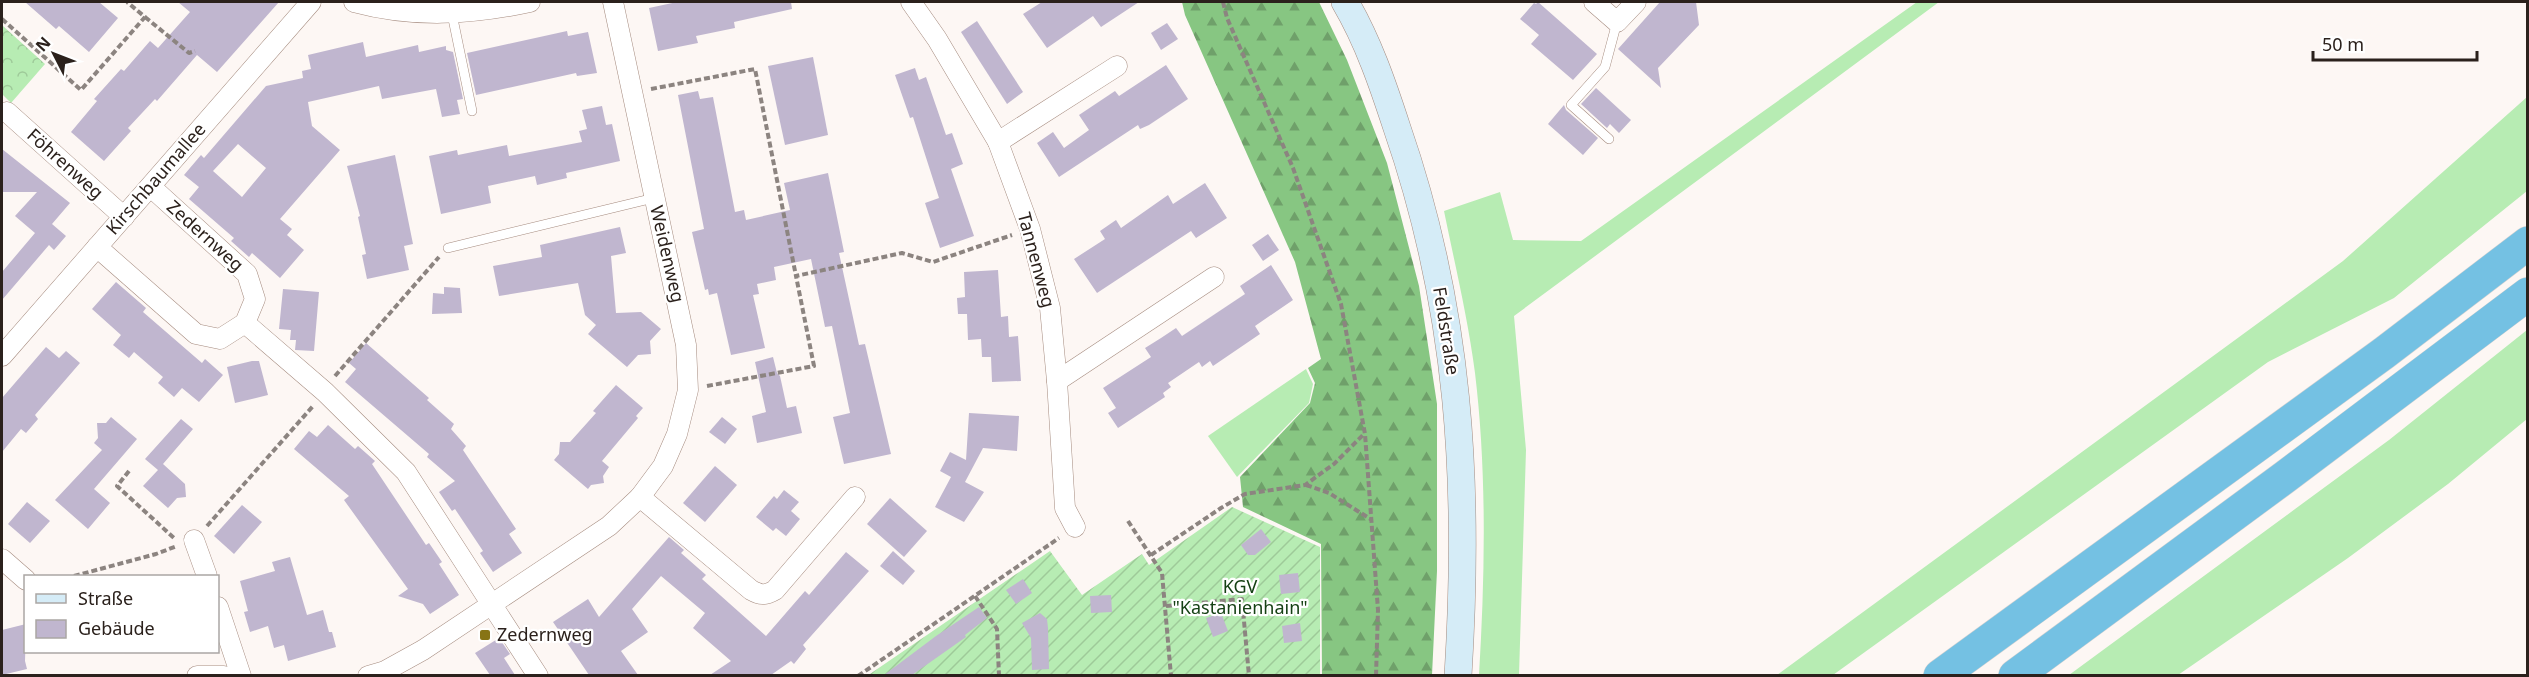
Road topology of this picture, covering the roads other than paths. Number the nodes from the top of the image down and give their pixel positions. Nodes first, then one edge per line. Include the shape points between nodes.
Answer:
1 (310, 2) edge
2 (354, 2) edge
3 (613, 2) edge
4 (911, 2) edge
5 (1345, 2) edge
6 (1594, 2) edge
7 (1636, 2) edge
8 (518, 3) edge
9 (452, 14) junction
10 (1617, 22) junction
11 (1117, 66) dead end
12 (472, 111) dead end
13 (7, 112) dead end
14 (1609, 139) dead end
15 (998, 142) junction
16 (151, 187) junction
17 (654, 198) junction
18 (124, 217) junction
19 (2528, 243) edge
20 (97, 247) junction
21 (447, 248) road end
22 (1214, 277) dead end
23 (2528, 294) edge
24 (245, 323) junction
25 (2, 356) edge
26 (1058, 381) junction
27 (640, 497) junction
28 (855, 497) dead end
29 (1075, 527) road end
30 (194, 540) road end
31 (2, 559) edge
32 (207, 575) edge
33 (24, 578) edge
34 (492, 605) junction
35 (219, 610) edge
36 (197, 675) edge
37 (224, 675) edge
38 (241, 675) edge
39 (368, 675) edge
40 (538, 675) edge
41 (1458, 675) edge
42 (1940, 675) edge
43 (2015, 675) edge

1 - 16 street, Kirschbaumallee
2 - 9 street via 387,11
3 - 17 street, Weidenweg
4 - 15 street, Tannenweg
5 - 41 main road, Feldstraße via 1380,75 1408,159 1430,236 1447,321 1459,416 1463,512
6 - 10 street
7 - 10 street
8 - 9 street
9 - 12 lane
10 - 14 lane via 1605,67 1571,105
11 - 15 street
13 - 18 street, Föhrenweg
15 - 26 street, Tannenweg via 1030,229 1050,308
16 - 18 street, Kirschbaumallee
16 - 24 street, Zedernweg via 247,274 255,299
17 - 21 lane
17 - 27 street, Weidenweg via 686,345 688,390 677,434 663,466
18 - 20 street, Kirschbaumallee
19 - 42 highway via 2384,353
20 - 24 street via 196,334 220,339
20 - 25 street, Kirschbaumallee
22 - 26 street
23 - 43 highway
24 - 34 street via 325,392 406,472
26 - 29 street, Tannenweg via 1065,508
27 - 28 street via 751,590 767,595
27 - 34 street, Weidenweg via 609,526
30 - 32 street
31 - 33 street
34 - 39 street, Weidenweg via 423,650 385,671
34 - 40 street
35 - 38 street
36 - 37 street

